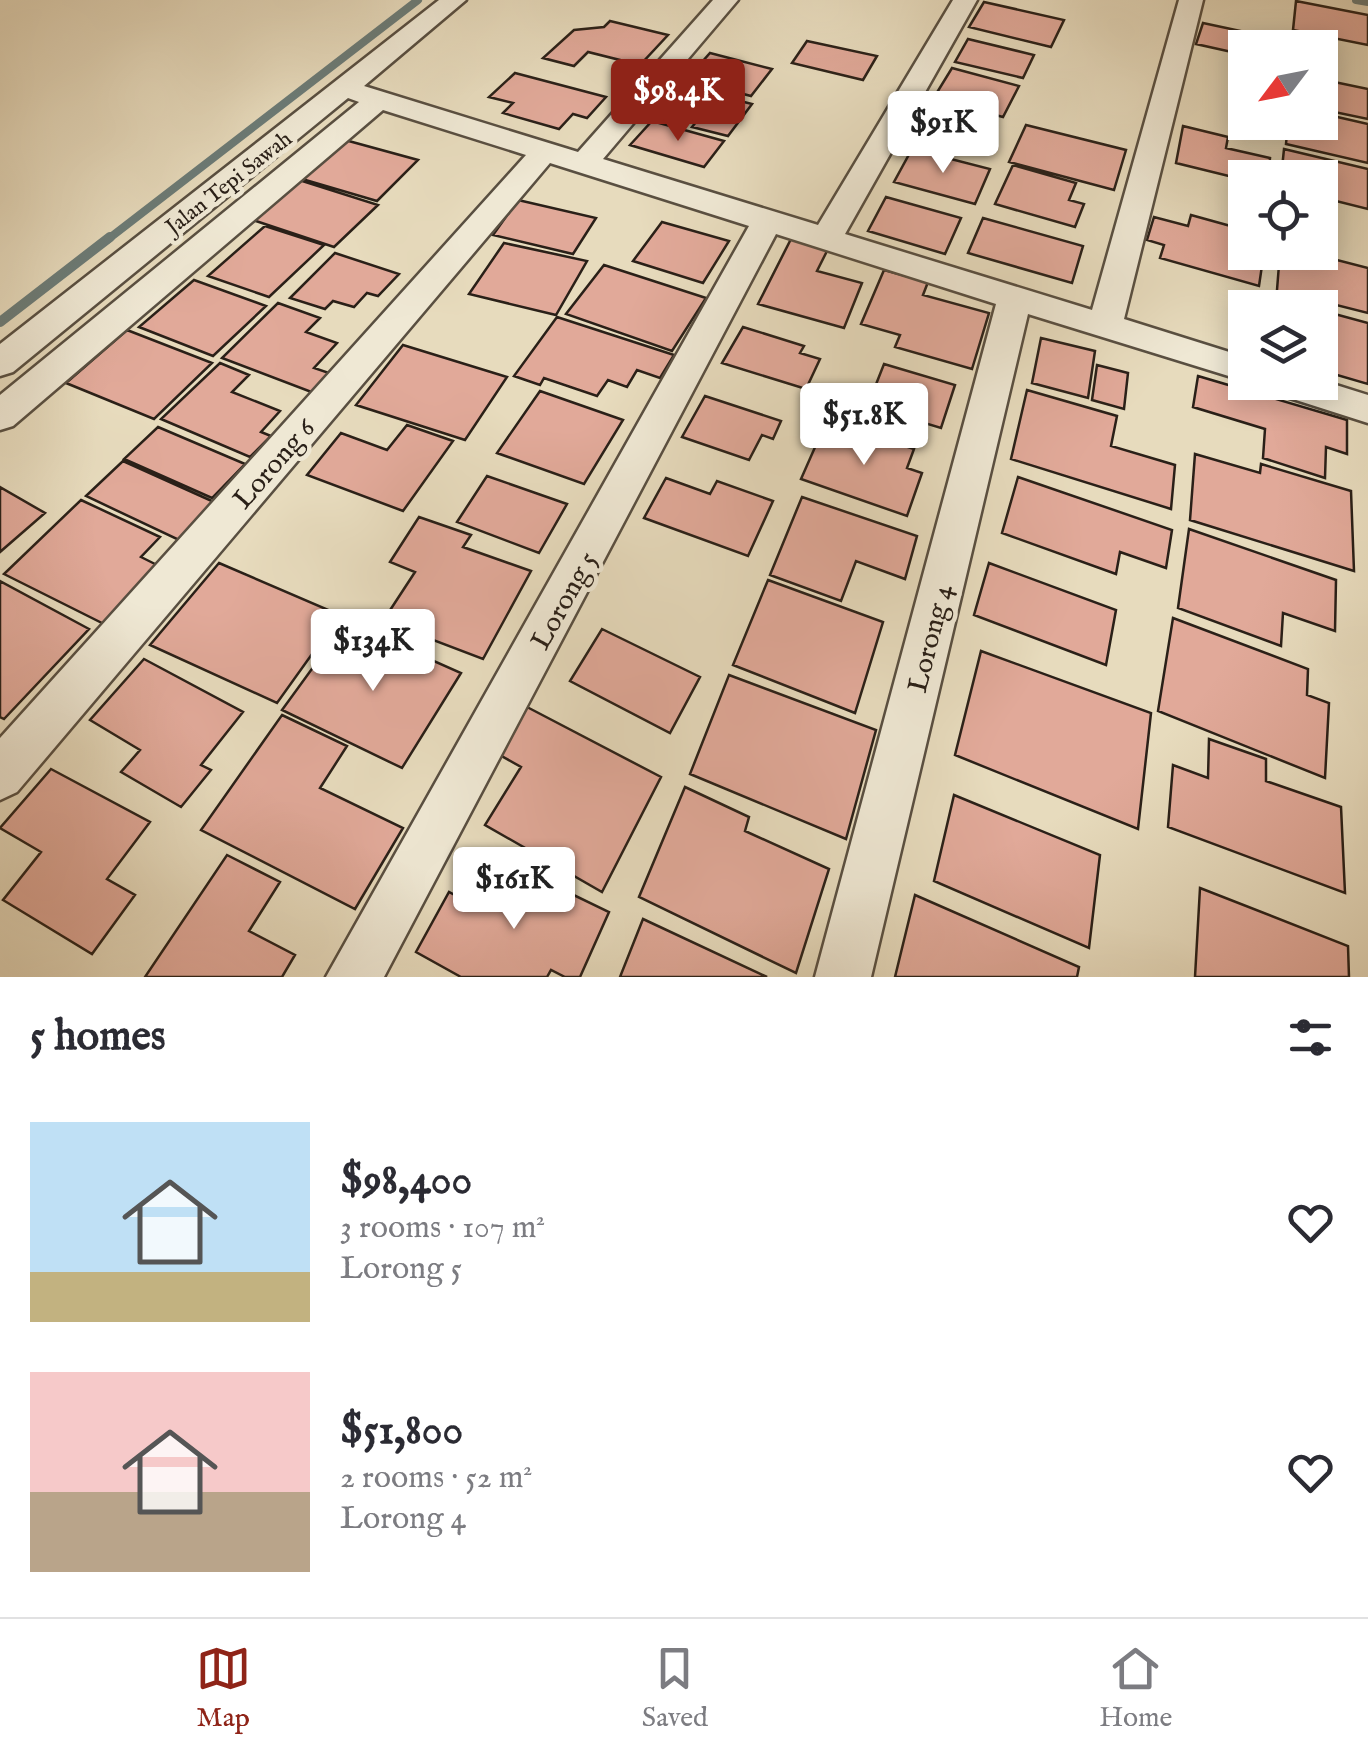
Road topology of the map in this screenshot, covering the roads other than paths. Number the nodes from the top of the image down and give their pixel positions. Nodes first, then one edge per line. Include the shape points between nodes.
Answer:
1 (454, 0) edge
2 (726, 0) edge
3 (964, 0) edge
4 (1191, 0) edge
5 (346, 89) junction
6 (379, 99) junction
7 (545, 151) junction
8 (584, 163) junction
9 (768, 220) junction
10 (826, 239) junction
11 (1015, 298) junction
12 (1105, 326) junction
13 (0, 363) edge
14 (1228, 365) edge
15 (1338, 399) edge
16 (1368, 409) edge
17 (0, 416) edge
18 (0, 775) edge
19 (354, 977) edge
20 (843, 977) edge

1 - 5 street, Jalan Tepi Sawah
2 - 8 street
3 - 10 street
4 - 12 street
5 - 6 street
5 - 13 street, Jalan Tepi Sawah
6 - 7 street
6 - 17 street
7 - 8 street
7 - 18 street, Lorong 6
8 - 9 street
9 - 10 street
9 - 19 street, Lorong 5
10 - 11 street
11 - 12 street
11 - 20 street, Lorong 4
12 - 14 street
15 - 16 street

